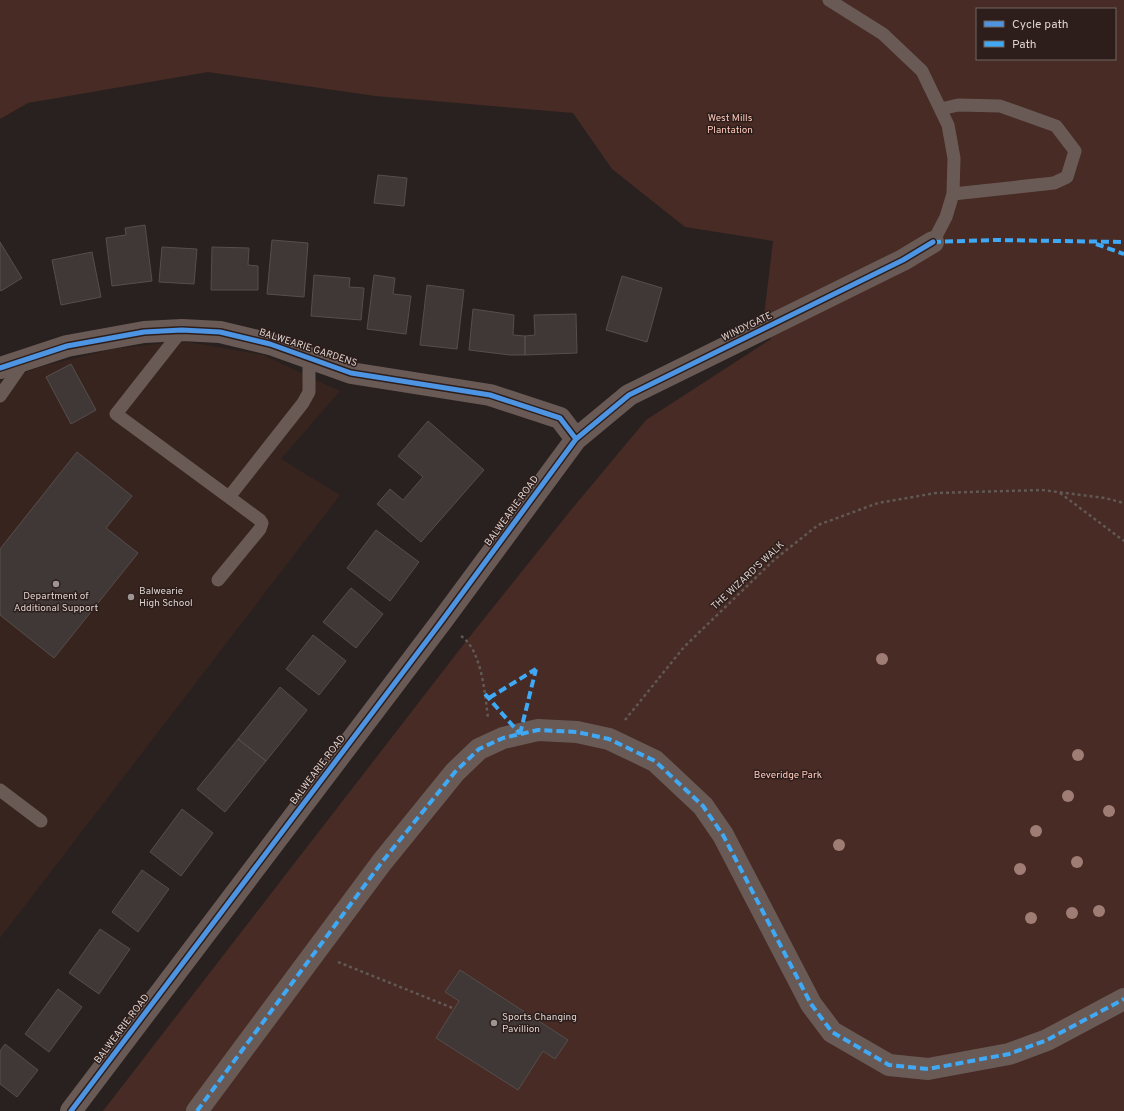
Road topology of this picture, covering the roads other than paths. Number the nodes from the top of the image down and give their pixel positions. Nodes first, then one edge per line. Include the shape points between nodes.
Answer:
1 (829, 0) edge
2 (940, 109) junction
3 (953, 194) junction
4 (933, 242) joint
5 (182, 330) junction
6 (28, 357) junction
7 (309, 358) junction
8 (0, 368) edge
9 (0, 396) edge
10 (576, 439) junction
11 (229, 497) junction
12 (218, 580) dead end
13 (0, 790) edge
14 (41, 821) dead end
15 (1124, 999) edge
16 (71, 1111) edge
17 (197, 1111) edge

1 - 2 lane via 883,34 922,70
2 - 3 lane via 948,124 954,158
2 - 3 lane via 958,105 1000,106 1056,126 1075,151 1067,177 1054,184
3 - 4 lane via 946,217
4 - 10 street, WINDYGATE via 903,260 629,395
5 - 6 street, BALWEARIE GARDENS via 144,332 67,346
5 - 7 street, BALWEARIE GARDENS via 220,332 270,344
5 - 11 lane via 116,414
6 - 8 street, BALWEARIE GARDENS
6 - 9 lane
7 - 10 street, BALWEARIE GARDENS via 351,373 490,395 560,418
7 - 11 lane via 308,392 303,403
10 - 16 street, BALWEARIE ROAD via 441,622
11 - 12 lane via 262,523 260,529
13 - 14 lane
15 - 17 street via 1047,1040 1009,1054 928,1068 889,1065 832,1032 811,1004 724,835 703,806 655,761 609,739 577,732 538,730 502,738 479,749 455,772 382,862

